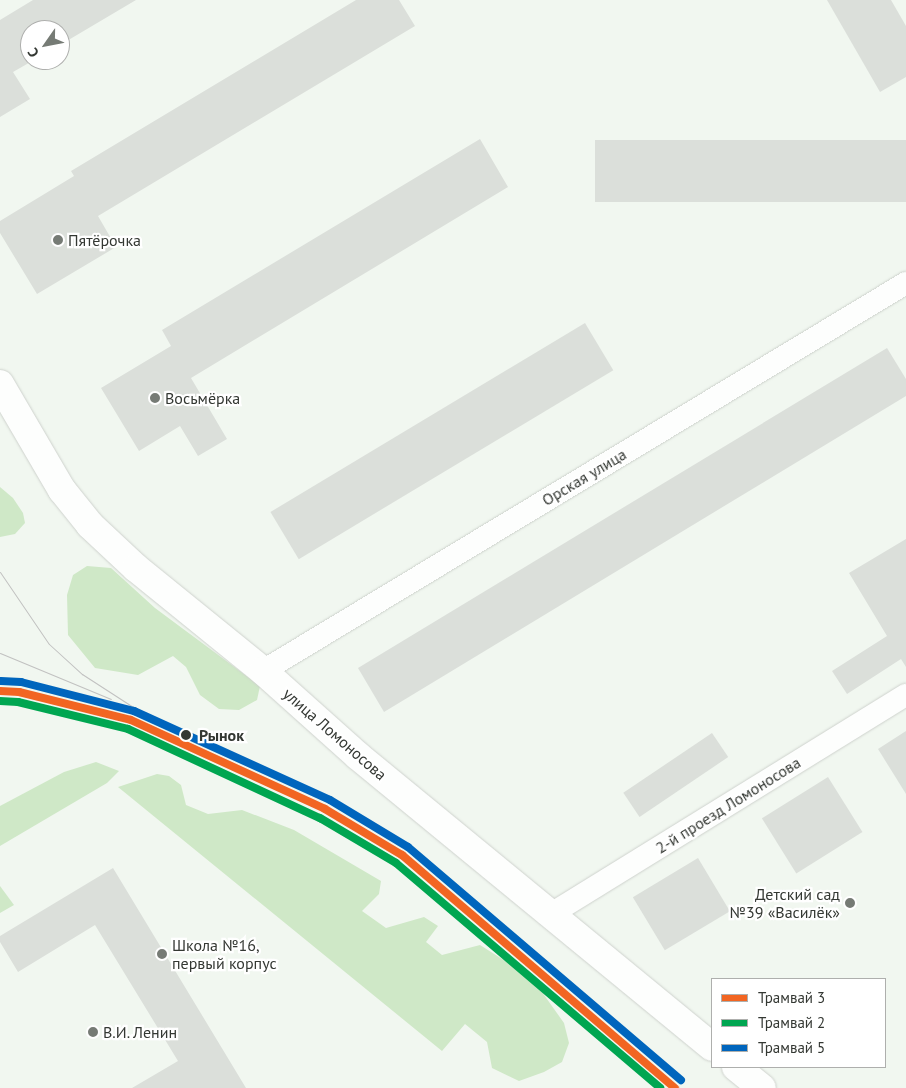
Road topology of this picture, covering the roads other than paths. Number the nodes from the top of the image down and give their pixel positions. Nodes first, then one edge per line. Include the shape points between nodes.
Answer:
1 (906, 283) edge
2 (0, 384) edge
3 (262, 671) junction
4 (906, 695) edge
5 (551, 914) junction
6 (711, 1046) edge
7 (737, 1068) edge
8 (762, 1088) edge

1 - 3 street, Орская улица
2 - 3 street, улица Ломоносова via 62,490 90,525 136,568
3 - 5 street, улица Ломоносова via 358,756
4 - 5 street, 2-й проезд Ломоносова
5 - 6 street, улица Ломоносова
7 - 8 street

